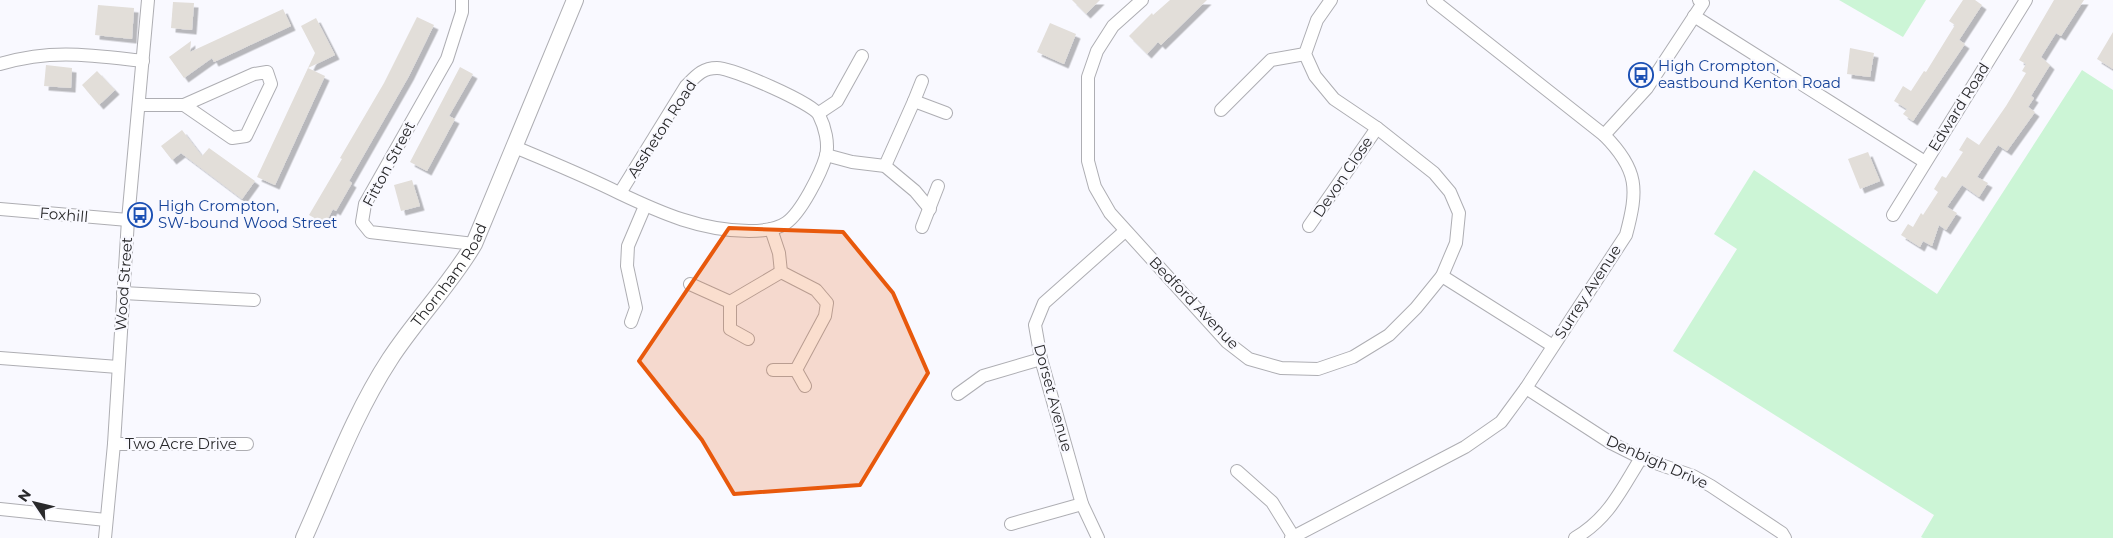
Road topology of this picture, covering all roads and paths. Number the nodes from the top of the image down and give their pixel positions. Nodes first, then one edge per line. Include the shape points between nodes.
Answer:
1 (148, 0) edge
2 (462, 0) edge
3 (575, 0) edge
4 (1142, 0) edge
5 (1331, 0) edge
6 (1433, 0) edge
7 (2026, 0) edge
8 (1702, 1) edge
9 (1694, 16) junction
10 (1305, 54) junction
11 (862, 56) dead end
12 (143, 61) junction
13 (0, 64) edge
14 (922, 81) dead end
15 (914, 101) junction
16 (139, 105) junction
17 (184, 105) junction
18 (1221, 110) dead end
19 (819, 113) junction
20 (946, 113) dead end
21 (1377, 128) junction
22 (1604, 135) junction
23 (515, 147) junction
24 (826, 155) junction
25 (1925, 162) junction
26 (885, 166) junction
27 (938, 186) dead end
28 (620, 193) junction
29 (645, 206) junction
30 (0, 209) edge
31 (930, 209) junction
32 (1893, 215) dead end
33 (128, 220) junction
34 (1309, 226) dead end
35 (922, 227) dead end
36 (771, 230) junction
37 (1126, 231) junction
38 (474, 244) junction
39 (782, 272) junction
40 (1442, 276) junction
41 (690, 284) dead end
42 (123, 293) junction
43 (254, 300) dead end
44 (730, 302) junction
45 (631, 322) dead end
46 (748, 339) dead end
47 (1553, 346) junction
48 (0, 358) edge
49 (1041, 359) junction
50 (118, 367) junction
51 (773, 370) dead end
52 (796, 370) junction
53 (805, 386) dead end
54 (1526, 388) junction
55 (958, 394) dead end
56 (114, 444) junction
57 (247, 444) dead end
58 (1641, 458) junction
59 (1237, 471) dead end
60 (1082, 504) junction
61 (0, 509) edge
62 (106, 520) junction
63 (1011, 524) dead end
64 (1292, 537) edge
65 (105, 538) edge
66 (304, 538) edge
67 (1098, 538) edge
68 (1575, 538) edge
69 (1785, 538) edge

1 - 12 street, Wood Street
2 - 38 street, Fitton Street via 462,12 447,59 366,204 362,222 370,232
3 - 23 street, Thornham Road
4 - 37 street, Bedford Avenue via 1113,26 1097,51 1088,77 1088,161 1094,187
5 - 10 street via 1317,20
6 - 22 street, Surrey Avenue
7 - 25 street, Edward Road
8 - 9 street
9 - 22 street via 1647,88
9 - 25 street
10 - 18 street via 1271,60
10 - 21 street, Bedford Avenue via 1315,76 1334,99
11 - 19 street via 837,102
12 - 13 street via 68,53 25,57
12 - 16 street, Wood Street
14 - 15 street
15 - 20 street
15 - 26 street
16 - 17 street
16 - 33 street, Wood Street
17 - 17 street via 254,74 267,72 271,84 246,136 232,138
19 - 24 street, Assheton Road via 826,135
19 - 28 street, Assheton Road via 803,102 732,70 700,71 686,86
21 - 34 street, Devon Close
21 - 40 street, Bedford Avenue via 1434,173 1450,192 1459,213 1456,243
22 - 47 street, Surrey Avenue via 1618,149 1634,178 1634,206 1626,235
23 - 28 street, Assheton Road
23 - 38 street, Thornham Road
24 - 26 street
24 - 36 street, Assheton Road via 801,209 785,224
25 - 32 street, Edward Road
26 - 31 street via 915,191
27 - 31 street
28 - 29 street, Assheton Road
29 - 36 street, Assheton Road via 675,218 716,228
29 - 45 street via 628,246 627,266 636,308
30 - 33 street, Foxhill
31 - 35 street
33 - 42 street, Wood Street
36 - 39 street
37 - 40 street, Bedford Avenue via 1227,342 1249,359 1281,368 1318,370 1353,357 1389,335
37 - 49 street, Dorset Avenue via 1044,303 1035,325
38 - 66 street, Thornham Road via 391,358 358,415
39 - 44 street
39 - 52 street via 816,290 827,303 825,316
40 - 47 street
41 - 44 street
42 - 43 street
42 - 50 street, Wood Street
44 - 46 street via 730,329
47 - 54 street, Surrey Avenue
48 - 50 street
49 - 55 street via 983,376
49 - 60 street, Dorset Avenue
50 - 56 street, Wood Street
51 - 52 street
52 - 53 street
54 - 58 street, Denbigh Drive via 1611,443
54 - 64 street, Surrey Avenue via 1501,422 1465,447
56 - 57 street, Two Acre Drive
56 - 62 street, Wood Street
58 - 68 street via 1608,512
58 - 69 street, Denbigh Drive via 1693,476
59 - 64 street via 1272,502
60 - 63 street
60 - 67 street, Dorset Avenue
61 - 62 street
62 - 65 street, Wood Street

